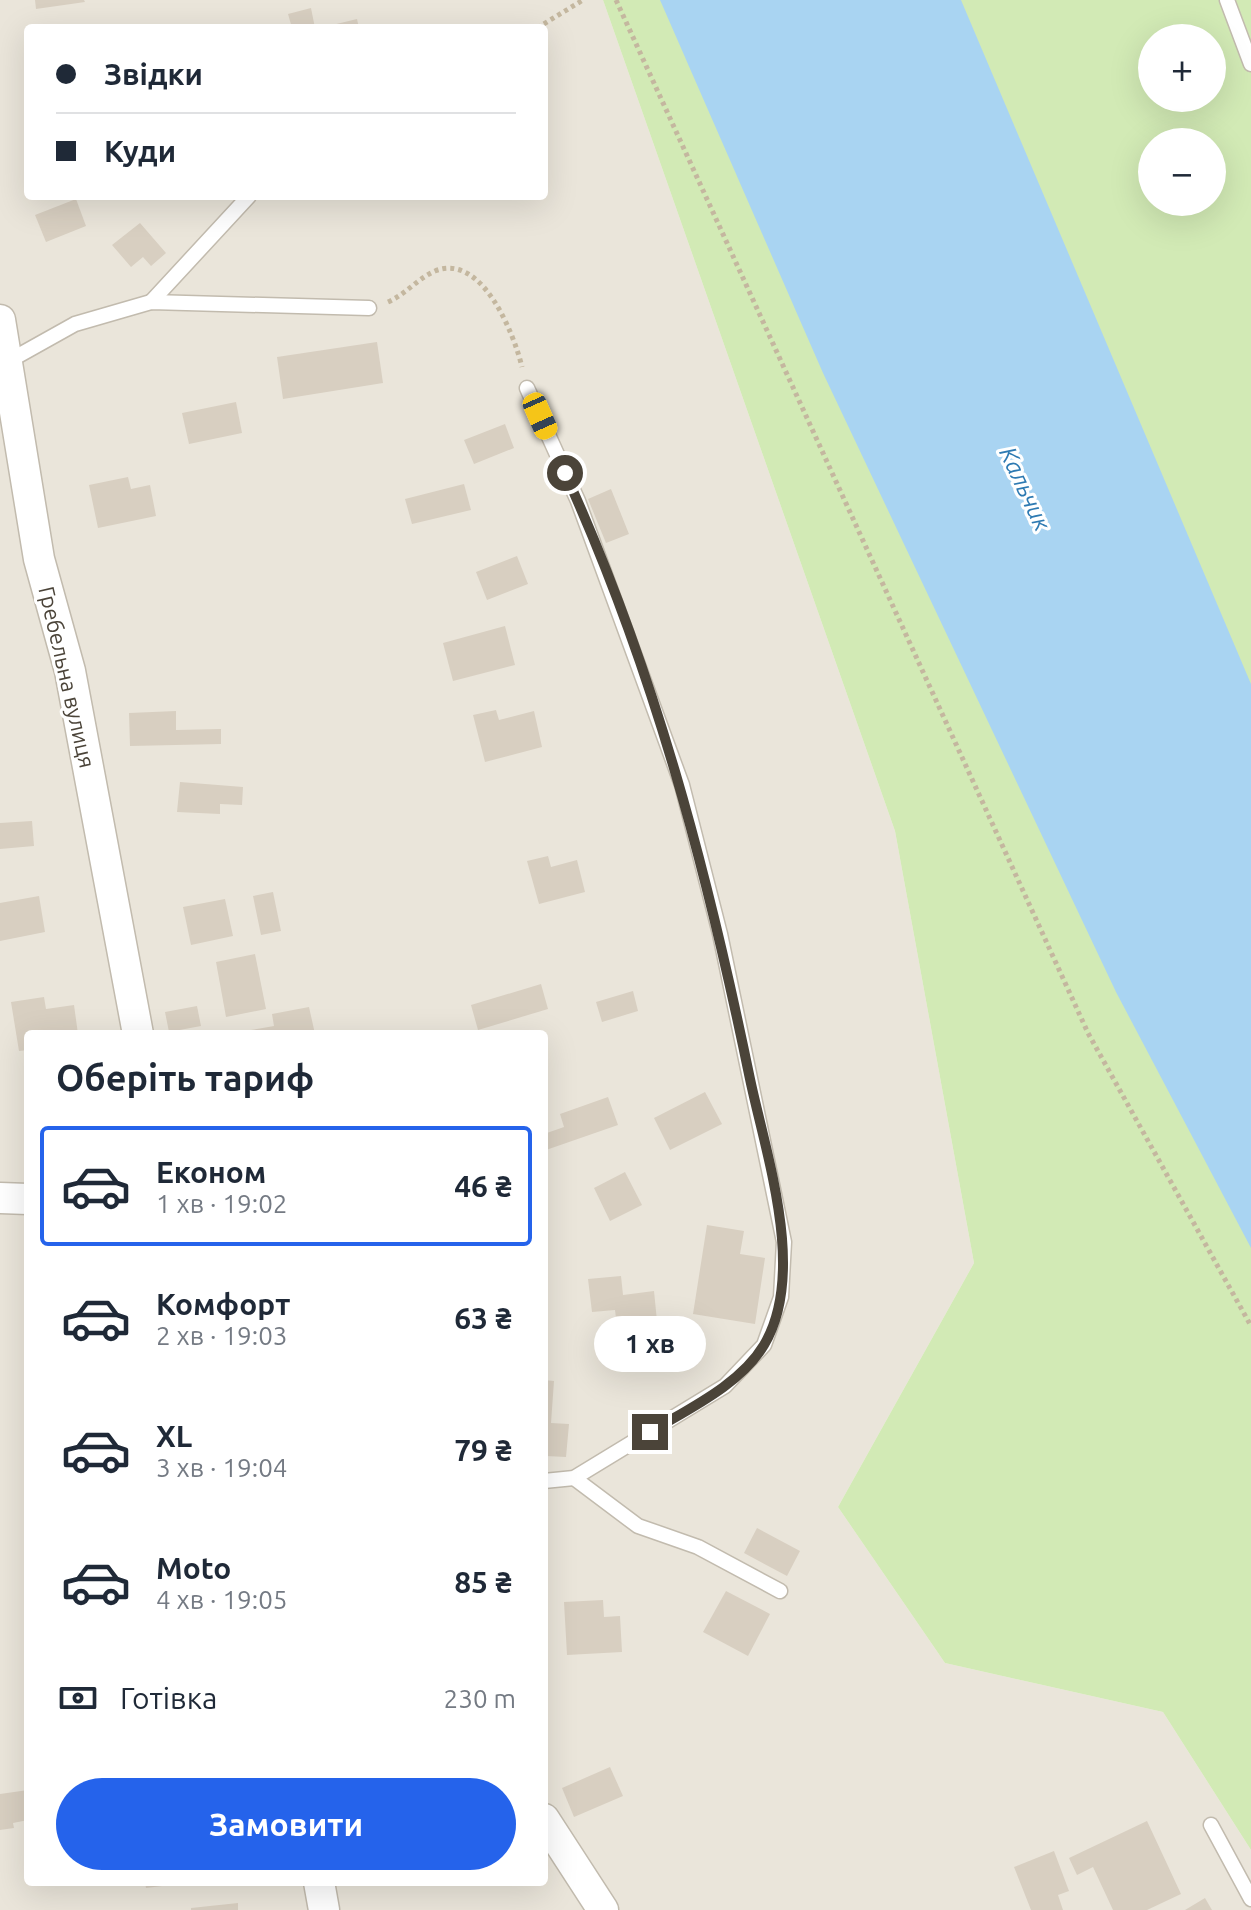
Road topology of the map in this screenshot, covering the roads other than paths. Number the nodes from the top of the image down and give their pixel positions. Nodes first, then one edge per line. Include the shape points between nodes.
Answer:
1 (1227, 0) edge
2 (1251, 64) edge
3 (245, 200) edge
4 (151, 302) junction
5 (369, 308) road end
6 (0, 320) edge
7 (7, 362) junction
8 (527, 388) road end
9 (137, 1030) edge
10 (0, 1198) edge
11 (24, 1199) edge
12 (574, 1478) junction
13 (548, 1481) edge
14 (780, 1591) dead end
15 (548, 1825) edge
16 (1211, 1825) dead end
17 (320, 1886) edge
18 (1251, 1899) edge
19 (324, 1910) edge
20 (603, 1910) edge

1 - 2 lane
3 - 4 lane
4 - 5 lane
4 - 7 lane via 75,324
6 - 7 street, Гребельна вулиця
7 - 9 street, Гребельна вулиця via 39,559 70,671
8 - 12 lane via 578,501 682,785 720,934 784,1242 781,1297 764,1345 725,1386
10 - 11 street
12 - 13 lane
12 - 14 lane via 638,1526 698,1547
15 - 20 street
16 - 18 lane
17 - 19 street

